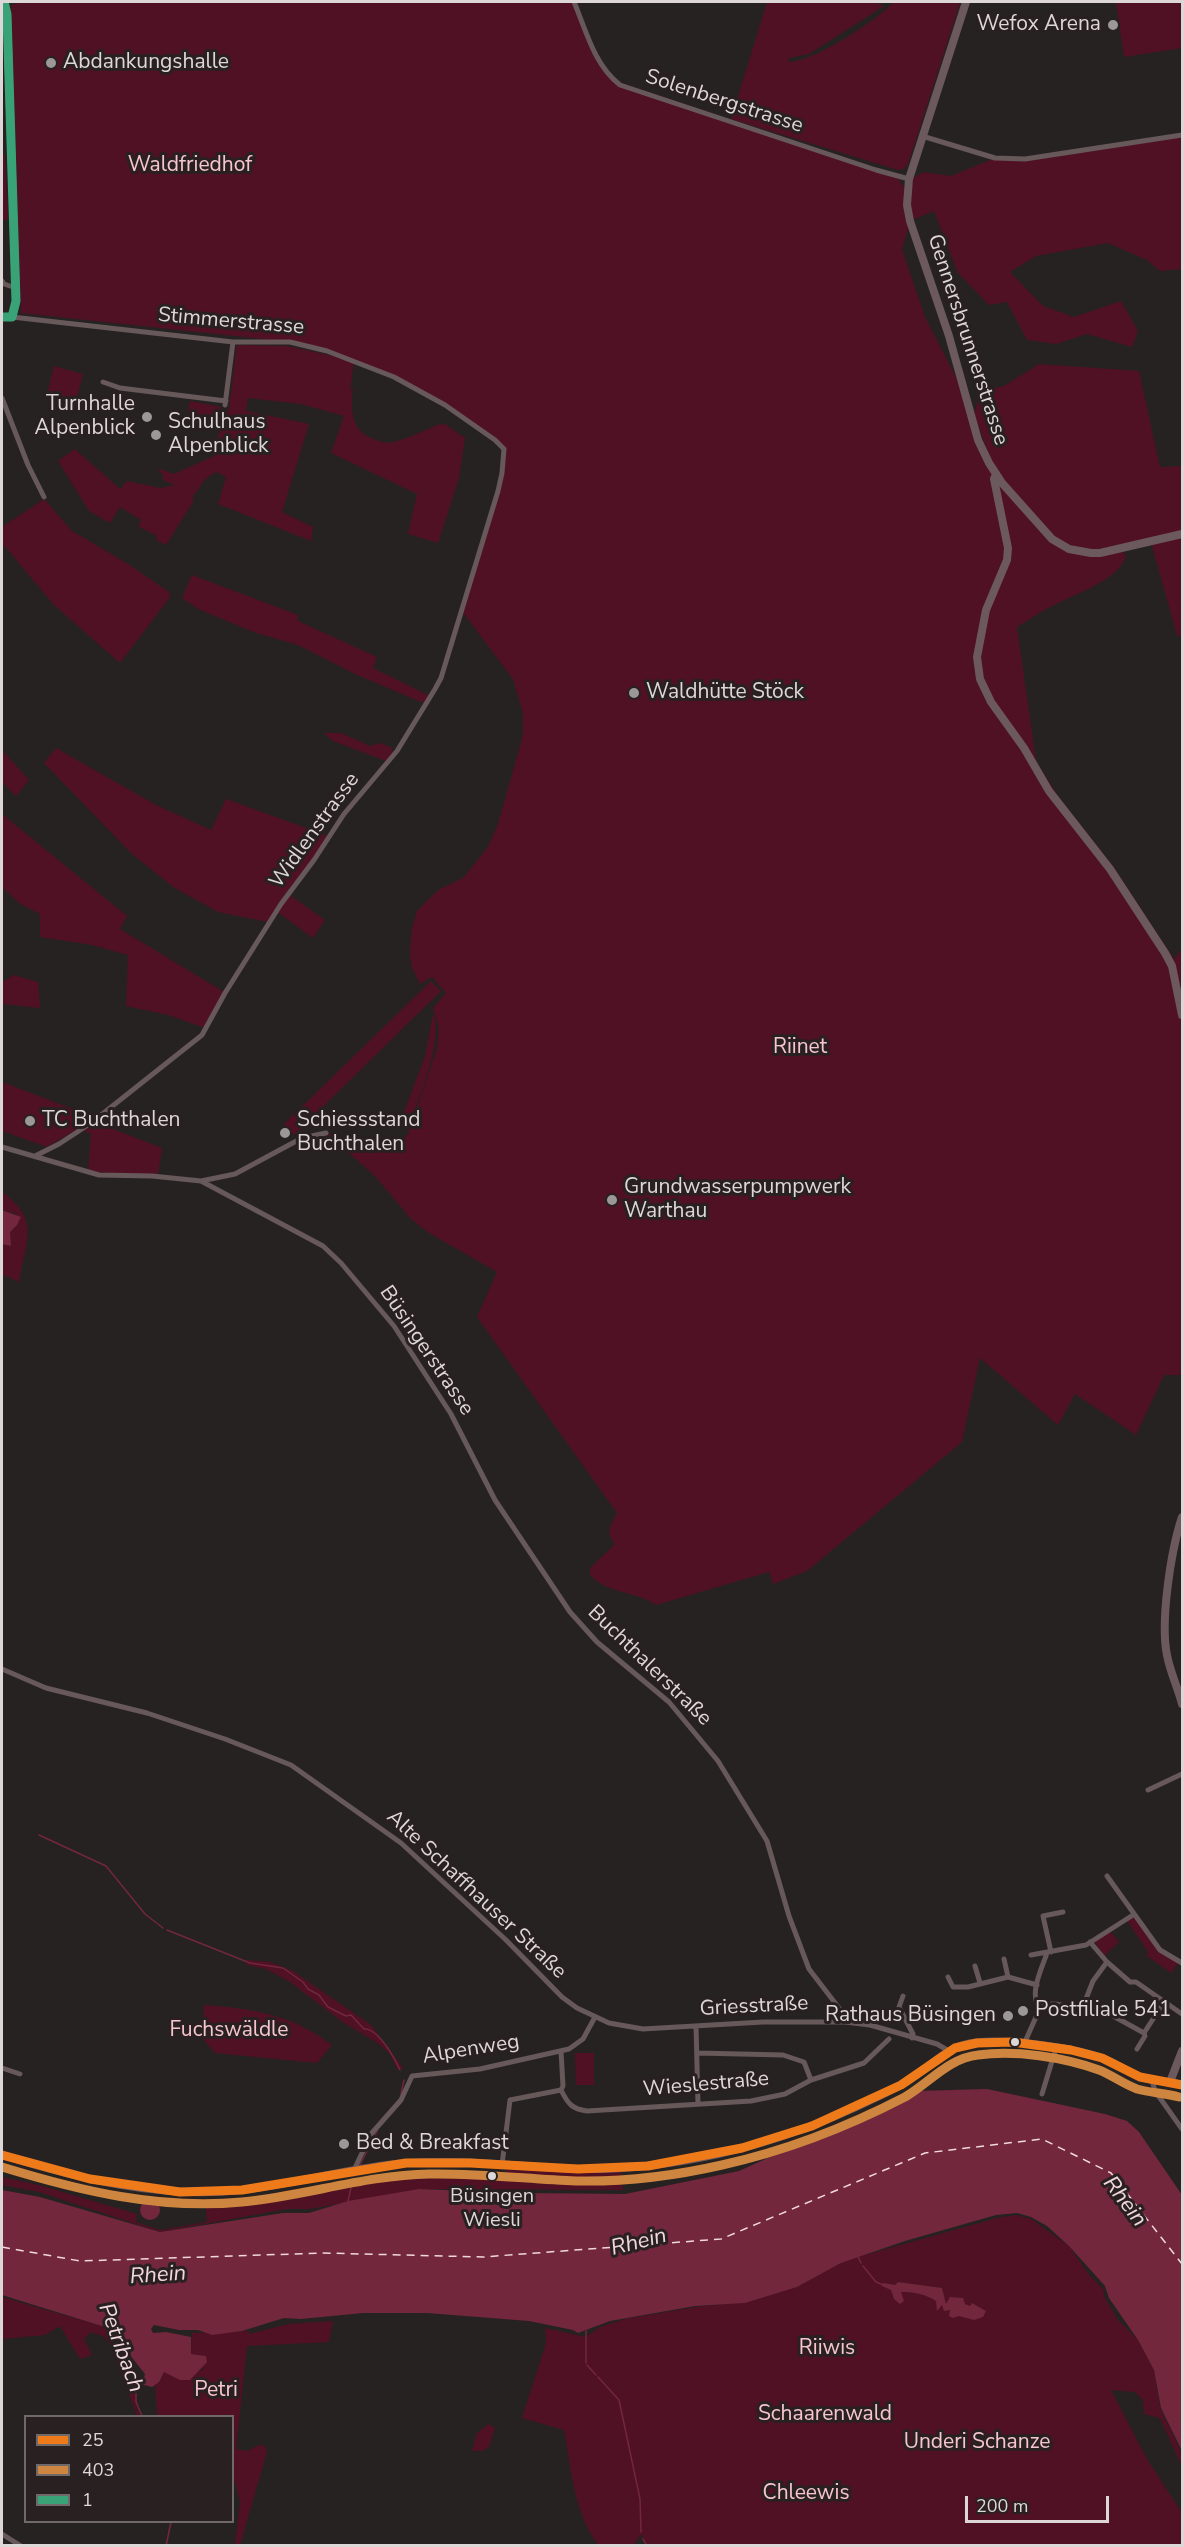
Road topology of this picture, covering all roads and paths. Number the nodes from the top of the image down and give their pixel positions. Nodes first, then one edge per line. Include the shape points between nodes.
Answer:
1 (4, 2) edge
2 (574, 2) edge
3 (966, 2) edge
4 (1182, 135) edge
5 (922, 136) junction
6 (909, 179) junction
7 (2, 281) edge
8 (16, 288) junction
9 (2, 317) edge
10 (12, 317) junction
11 (233, 342) junction
12 (103, 382) dead end
13 (2, 398) edge
14 (503, 446) joint
15 (995, 478) junction
16 (44, 497) dead end
17 (1182, 534) edge
18 (1182, 1015) edge
19 (326, 1133) dead end
20 (2, 1147) edge
21 (35, 1156) junction
22 (201, 1181) junction
23 (495, 1500) joint
24 (1182, 1517) edge
25 (2, 1669) edge
26 (1182, 1704) edge
27 (1182, 1774) edge
28 (1148, 1790) dead end
29 (1107, 1876) dead end
30 (1063, 1912) dead end
31 (1133, 1915) junction
32 (1090, 1942) junction
33 (1049, 1952) junction
34 (1031, 1955) dead end
35 (1004, 1959) dead end
36 (1107, 1962) junction
37 (1182, 1963) edge
38 (975, 1966) dead end
39 (948, 1977) dead end
40 (1008, 1977) junction
41 (980, 1983) junction
42 (1037, 1985) junction
43 (903, 1996) dead end
44 (1086, 2001) junction
45 (1164, 2002) junction
46 (1040, 2008) junction
47 (1182, 2014) edge
48 (594, 2017) junction
49 (845, 2022) junction
50 (696, 2026) junction
51 (1144, 2033) junction
52 (912, 2038) junction
53 (888, 2039) dead end
54 (1024, 2044) junction
55 (1056, 2048) junction
56 (1137, 2049) dead end
57 (561, 2050) junction
58 (949, 2051) junction
59 (1182, 2051) edge
60 (697, 2053) junction
61 (2, 2067) edge
62 (20, 2074) dead end
63 (811, 2080) junction
64 (1152, 2080) junction
65 (1170, 2082) junction
66 (1182, 2085) edge
67 (561, 2090) junction
68 (1042, 2094) dead end
69 (698, 2104) junction
70 (1182, 2129) edge
71 (2, 2155) edge
72 (502, 2165) junction
73 (354, 2170) junction
74 (2, 2534) edge
75 (21, 2546) edge

1 - 8 street
2 - 6 street, Solenbergstrasse via 598,60 620,85
3 - 5 street, Gennersbrunnerstrasse
4 - 5 street via 1025,159 995,158
5 - 6 street, Gennersbrunnerstrasse
6 - 15 street, Gennersbrunnerstrasse via 910,221 950,336 978,440
7 - 8 street
8 - 10 street
9 - 10 street, Stimmerstrasse
10 - 11 street, Stimmerstrasse
11 - 12 street via 225,403 120,388
11 - 14 street, Stimmerstrasse via 290,342 354,360 445,405
13 - 16 street via 28,468
14 - 21 street, Widlenstrasse via 498,491 441,678 397,751 344,814 281,904 202,1035 91,1124
15 - 17 street, Gennersbrunnerstrasse via 1045,532 1069,549 1100,553
15 - 18 street via 1008,548 1007,560 986,610 977,657 980,679 1049,791 1110,869 1165,953 1172,966
19 - 22 street via 302,1138 235,1174
20 - 21 street, Büsingerstrasse
21 - 22 street, Büsingerstrasse via 99,1175
22 - 23 street, Büsingerstrasse via 323,1246 341,1263 394,1326 451,1414
23 - 49 street, Buchthalerstraße via 570,1612 597,1642 669,1702 718,1761 767,1841 809,1969 842,2012
24 - 26 street via 1164,1630 1171,1673
25 - 48 street, Alte Schaffhauser Straße via 46,1688 147,1713 225,1738 291,1765 401,1843 562,1997
27 - 28 street
29 - 31 street
30 - 33 street via 1043,1916
31 - 32 street
31 - 37 street via 1160,1950
32 - 33 street
32 - 36 street
33 - 34 street
33 - 42 street
35 - 40 street
36 - 44 street via 1093,1980
36 - 45 street via 1130,1982 1136,1982
38 - 41 street
39 - 41 street via 953,1987
40 - 41 street
40 - 42 street
42 - 46 street via 1036,2004
43 - 52 street via 899,2007
44 - 46 street via 1081,2006 1047,2003
44 - 51 street
45 - 47 street
45 - 51 street
46 - 54 street
48 - 50 street, Griesstraße via 643,2029
48 - 57 street, Alpenweg via 583,2039
49 - 50 street, Griesstraße
49 - 52 street, Griesstraße
50 - 60 street
51 - 56 street
52 - 58 street, Griesstraße
53 - 63 street, Wieslestraße via 864,2063
54 - 55 street
54 - 58 street via 976,2043
55 - 64 street via 1101,2058
55 - 68 street
57 - 67 street
57 - 73 street, Alpenweg via 472,2071 412,2076 401,2100 371,2134
58 - 72 street via 918,2076 879,2096 799,2130 739,2149 624,2168
59 - 65 street
60 - 63 street via 783,2055 804,2062
60 - 69 street
61 - 62 street
63 - 69 street, Wieslestraße via 785,2094 751,2101
64 - 65 street
64 - 70 street via 1155,2091
65 - 66 street
67 - 69 street, Wieslestraße via 575,2110
67 - 72 street via 510,2100
71 - 73 street via 104,2182 187,2194 258,2188
72 - 73 street via 406,2163
74 - 75 street

